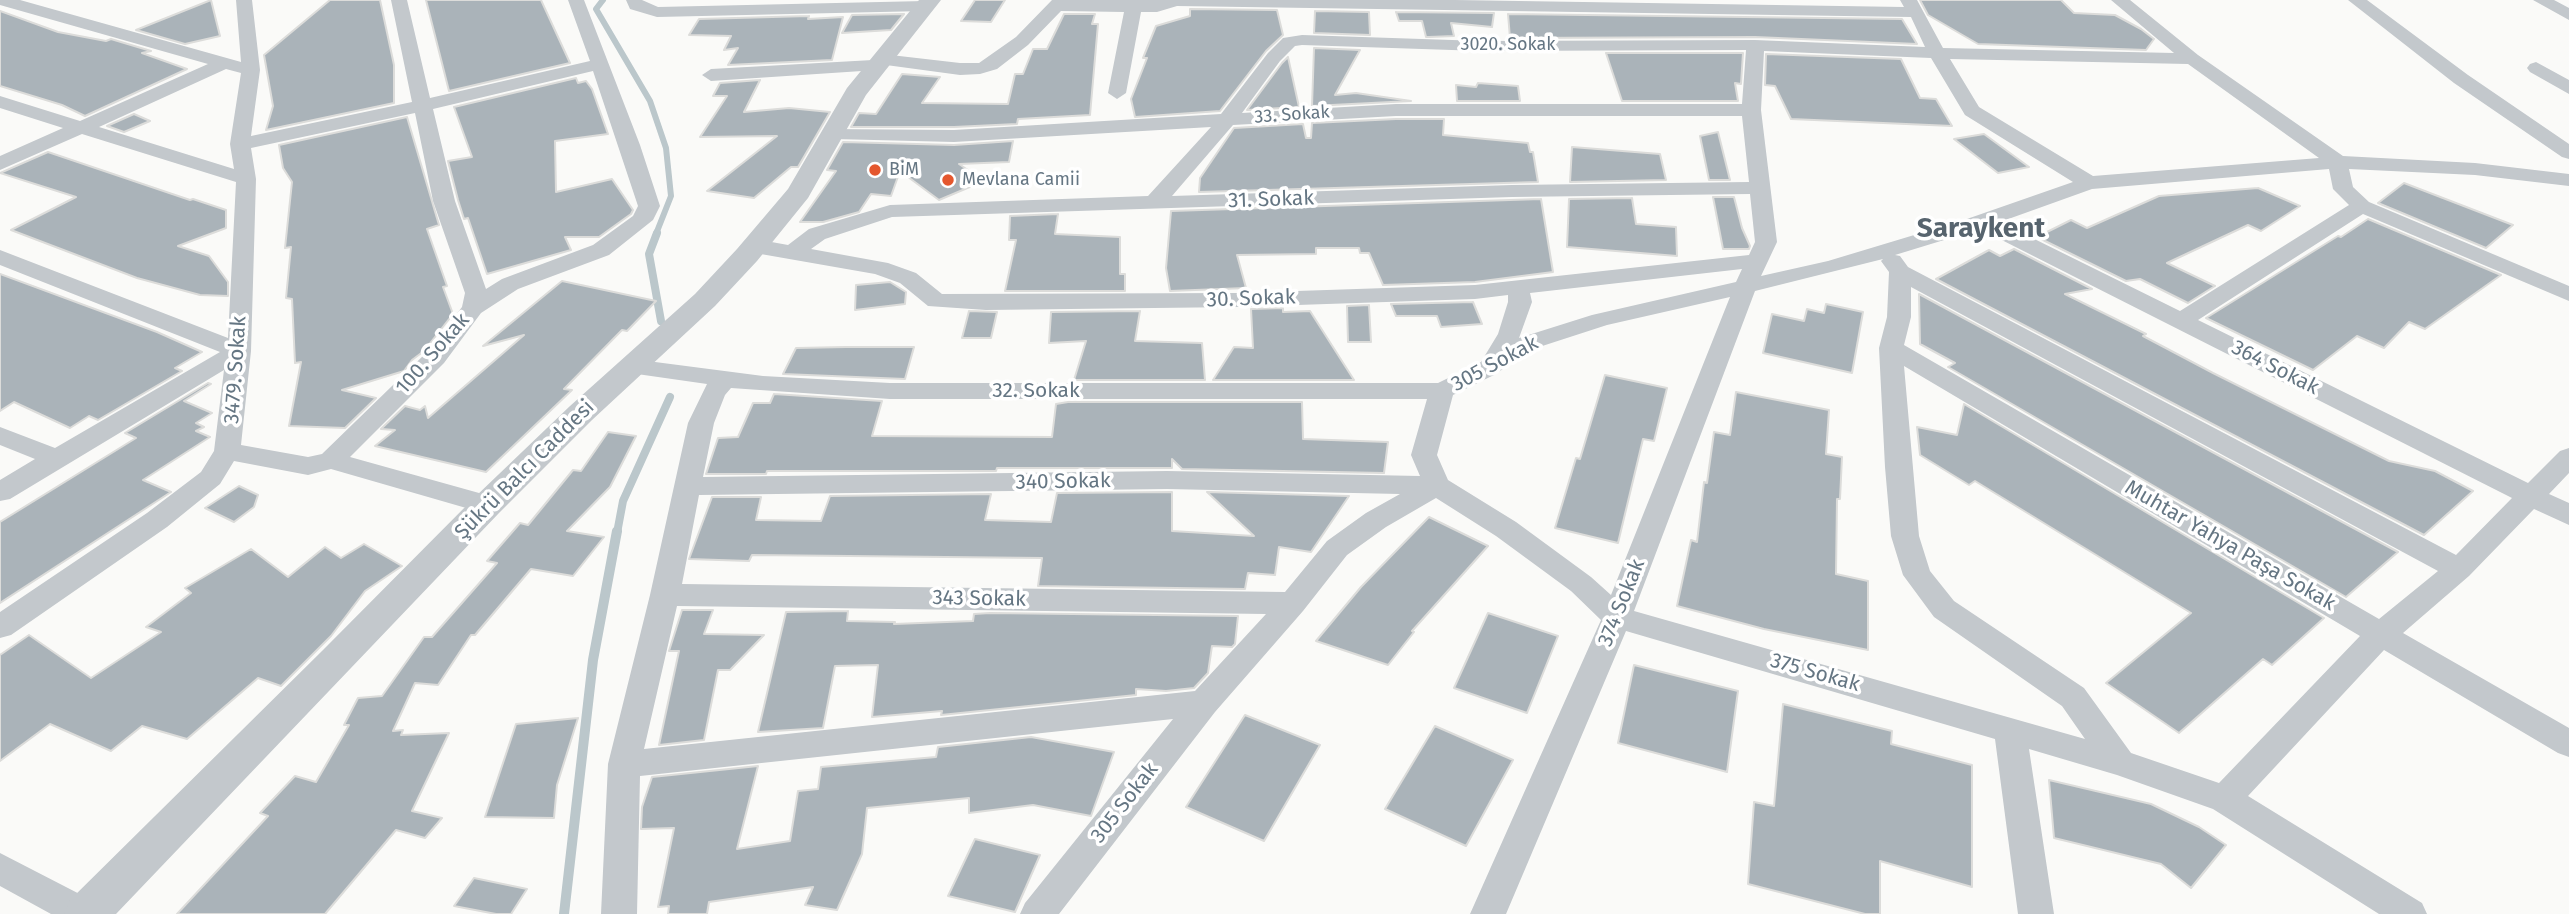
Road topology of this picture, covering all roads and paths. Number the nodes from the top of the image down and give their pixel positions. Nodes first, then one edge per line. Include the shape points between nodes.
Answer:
1 (1, 0) edge
2 (244, 0) edge
3 (399, 0) edge
4 (576, 0) edge
5 (634, 0) edge
6 (1178, 0) edge
7 (2119, 0) edge
8 (2356, 0) edge
9 (2540, 0) edge
10 (928, 3) edge
11 (1058, 3) edge
12 (1913, 6) edge
13 (1133, 8) junction
14 (2569, 15) edge
15 (1755, 45) junction
16 (1937, 53) junction
17 (2192, 60) junction
18 (880, 62) junction
19 (222, 64) junction
20 (600, 64) junction
21 (2536, 68) dead end
22 (250, 70) junction
23 (711, 75) dead end
24 (2569, 89) edge
25 (1117, 93) dead end
26 (0, 102) edge
27 (422, 106) junction
28 (1751, 110) junction
29 (1228, 119) junction
30 (78, 128) junction
31 (834, 133) junction
32 (2543, 135) junction
33 (2569, 139) edge
34 (240, 144) junction
35 (2569, 153) edge
36 (2338, 162) junction
37 (0, 164) edge
38 (246, 180) junction
39 (2569, 180) edge
40 (2089, 183) junction
41 (1759, 188) junction
42 (1154, 203) junction
43 (2362, 206) junction
44 (1980, 221) junction
45 (755, 246) junction
46 (792, 253) junction
47 (0, 257) edge
48 (1757, 261) junction
49 (1893, 261) junction
50 (1518, 287) junction
51 (1745, 287) junction
52 (2569, 294) edge
53 (473, 308) junction
54 (2180, 321) junction
55 (1891, 348) junction
56 (239, 351) junction
57 (632, 367) junction
58 (1485, 370) junction
59 (725, 379) junction
60 (1442, 391) junction
61 (0, 435) edge
62 (227, 451) junction
63 (2569, 457) edge
64 (56, 458) junction
65 (331, 460) junction
66 (689, 486) junction
67 (1437, 486) junction
68 (0, 492) edge
69 (2531, 496) junction
70 (486, 505) junction
71 (2569, 515) edge
72 (2459, 569) junction
73 (665, 595) junction
74 (1293, 603) junction
75 (1618, 617) junction
76 (0, 627) edge
77 (2381, 634) junction
78 (1204, 703) junction
79 (2010, 730) junction
80 (2569, 744) edge
81 (2119, 762) junction
82 (624, 764) junction
83 (2225, 799) junction
84 (0, 868) edge
85 (85, 914) edge
86 (618, 914) edge
87 (1039, 914) edge
88 (1488, 914) edge
89 (2036, 914) edge
90 (2409, 914) edge

1 - 19 street
2 - 22 street, 3479. Sokak
3 - 27 street, 100. Sokak
4 - 20 street
5 - 10 street via 636,5 657,12
6 - 12 street
6 - 13 street via 1157,8
7 - 17 street
8 - 32 street
9 - 14 street
10 - 18 street, Şükrü Balcı Caddesi
11 - 13 street
11 - 18 street via 991,65
12 - 16 street
13 - 25 street
15 - 16 street, 3020. Sokak
15 - 28 street
15 - 29 street, 3020. Sokak via 1482,46 1302,40 1289,42 1274,57
16 - 17 street, 3020. Sokak
16 - 40 street via 1972,111
17 - 36 street
18 - 23 street
18 - 31 street, Şükrü Balcı Caddesi via 855,93
19 - 22 street
19 - 30 street
20 - 27 street
20 - 53 street via 649,206 642,220 601,250 510,284
21 - 24 street
22 - 34 street, 3479. Sokak
26 - 30 street
27 - 34 street
27 - 53 street, 100. Sokak via 444,201 476,293
28 - 29 street, 33. Sokak via 1396,110
28 - 41 street
29 - 31 street, 33. Sokak via 954,136
29 - 42 street, 3020. Sokak
30 - 37 street
30 - 38 street
31 - 45 street, Şükrü Balcı Caddesi via 799,191
32 - 33 street
32 - 35 street
34 - 38 street, 3479. Sokak
36 - 39 street, 305 Sokak via 2475,169
36 - 40 street, 305 Sokak
36 - 43 street via 2343,189
38 - 56 street, 3479. Sokak
40 - 44 street, 305 Sokak
41 - 42 street, 31. Sokak
41 - 48 street via 1766,242
42 - 46 street, 31. Sokak via 890,211 817,234
43 - 52 street
43 - 54 street
44 - 49 street, 305 Sokak
44 - 54 street, 364 Sokak
45 - 46 street, 30. Sokak
45 - 57 street, Şükrü Balcı Caddesi
46 - 50 street, 30. Sokak via 880,268 908,278 936,301 1238,300
47 - 56 street
48 - 50 street, 30. Sokak
48 - 51 street
49 - 51 street, 305 Sokak
49 - 55 street via 1899,317
49 - 72 street
50 - 58 street via 1520,302 1510,334
51 - 58 street, 305 Sokak via 1600,320 1525,344
51 - 75 street, 374 Sokak
53 - 65 street, 100. Sokak via 435,358
54 - 69 street, 364 Sokak
55 - 77 street, Muhtar Yahya Paşa Sokak
55 - 81 street via 1905,536 1917,575 1944,609 2073,697
56 - 62 street, 3479. Sokak
56 - 64 street
57 - 59 street, 32. Sokak
57 - 70 street, Şükrü Balcı Caddesi
58 - 60 street, 305 Sokak
59 - 60 street, 32. Sokak via 890,391
59 - 66 street via 713,393 701,423
60 - 67 street, 305 Sokak via 1424,455
61 - 64 street
62 - 65 street via 308,466
62 - 76 street, 3479. Sokak via 211,478 157,520
63 - 69 street
64 - 68 street
65 - 70 street
66 - 67 street, 340 Sokak via 1167,480
66 - 73 street
67 - 74 street, 305 Sokak via 1376,520 1338,548
67 - 75 street, 375 Sokak via 1506,528
69 - 71 street, 364 Sokak
69 - 72 street
70 - 85 street, Şükrü Balcı Caddesi
72 - 77 street
73 - 74 street, 343 Sokak
73 - 82 street
74 - 78 street, 305 Sokak
75 - 79 street, 375 Sokak
75 - 88 street, 374 Sokak
77 - 80 street, Muhtar Yahya Paşa Sokak
77 - 83 street
78 - 82 street
78 - 87 street, 305 Sokak
79 - 81 street, 375 Sokak
79 - 89 street
81 - 83 street, 375 Sokak
82 - 86 street
83 - 90 street, 375 Sokak
84 - 85 street

